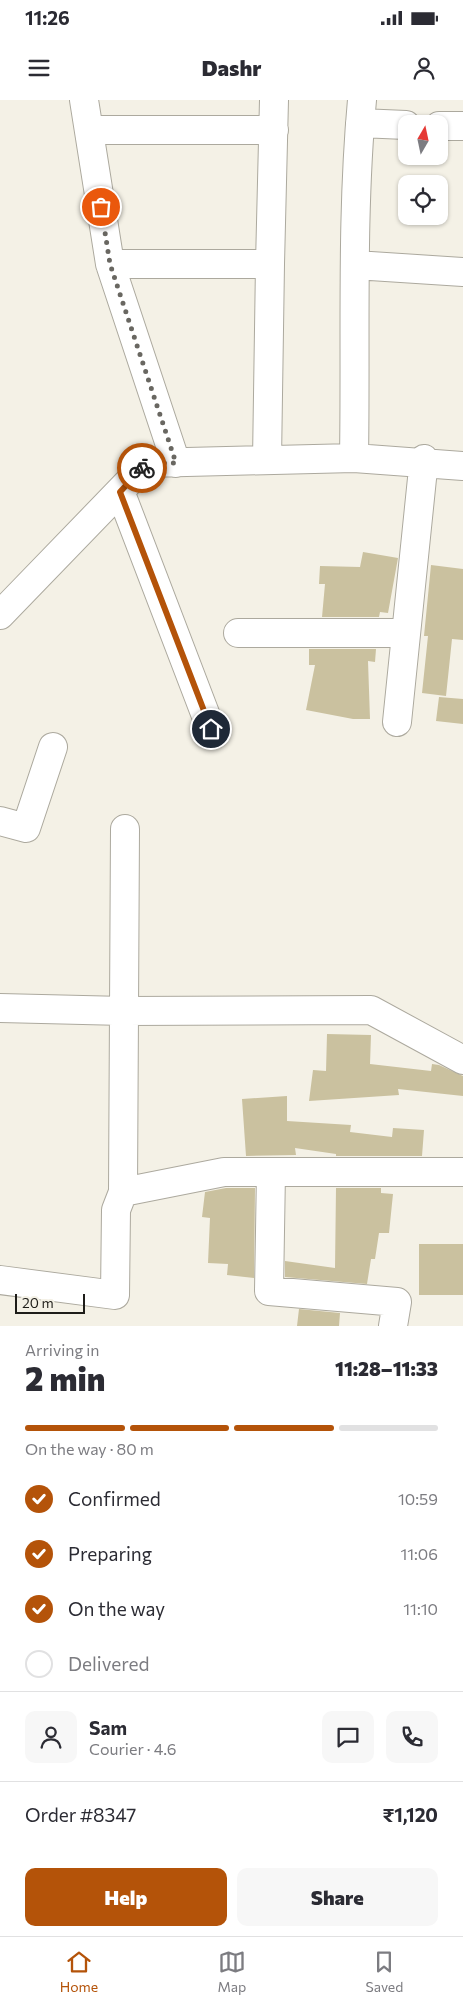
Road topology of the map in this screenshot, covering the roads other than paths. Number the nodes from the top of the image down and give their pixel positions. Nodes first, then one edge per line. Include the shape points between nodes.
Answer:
1 (84, 100) edge
2 (274, 100) edge
3 (361, 112) edge
4 (398, 122) edge
5 (448, 126) edge
6 (463, 126) edge
7 (89, 130) junction
8 (274, 130) junction
9 (110, 264) junction
10 (270, 264) junction
11 (356, 265) junction
12 (463, 272) edge
13 (354, 458) junction
14 (267, 460) junction
15 (424, 461) junction
16 (176, 463) junction
17 (463, 466) edge
18 (120, 492) junction
19 (0, 615) edge
20 (238, 633) dead end
21 (406, 633) junction
22 (397, 722) dead end
23 (211, 729) dead end
24 (53, 747) dead end
25 (0, 821) edge
26 (125, 829) dead end
27 (0, 1008) edge
28 (124, 1011) junction
29 (463, 1060) edge
30 (271, 1172) junction
31 (463, 1172) edge
32 (123, 1192) junction
33 (0, 1280) edge
34 (393, 1326) edge

1 - 7 street
2 - 8 street
3 - 4 street
3 - 11 street
5 - 6 street
7 - 8 street
7 - 9 street
8 - 10 street
9 - 10 street
9 - 16 street
10 - 14 street
11 - 12 street
11 - 13 street
13 - 14 street
13 - 15 street
14 - 16 street
15 - 17 street
15 - 21 street
16 - 18 street via 147,463
18 - 19 street
18 - 23 street
20 - 21 street
21 - 22 street
24 - 25 street via 26,828
26 - 28 street
27 - 28 street
28 - 29 street via 370,1010
28 - 32 street
30 - 31 street
30 - 32 street via 224,1172
30 - 34 street via 269,1291 397,1302
32 - 33 street via 116,1210 115,1296

